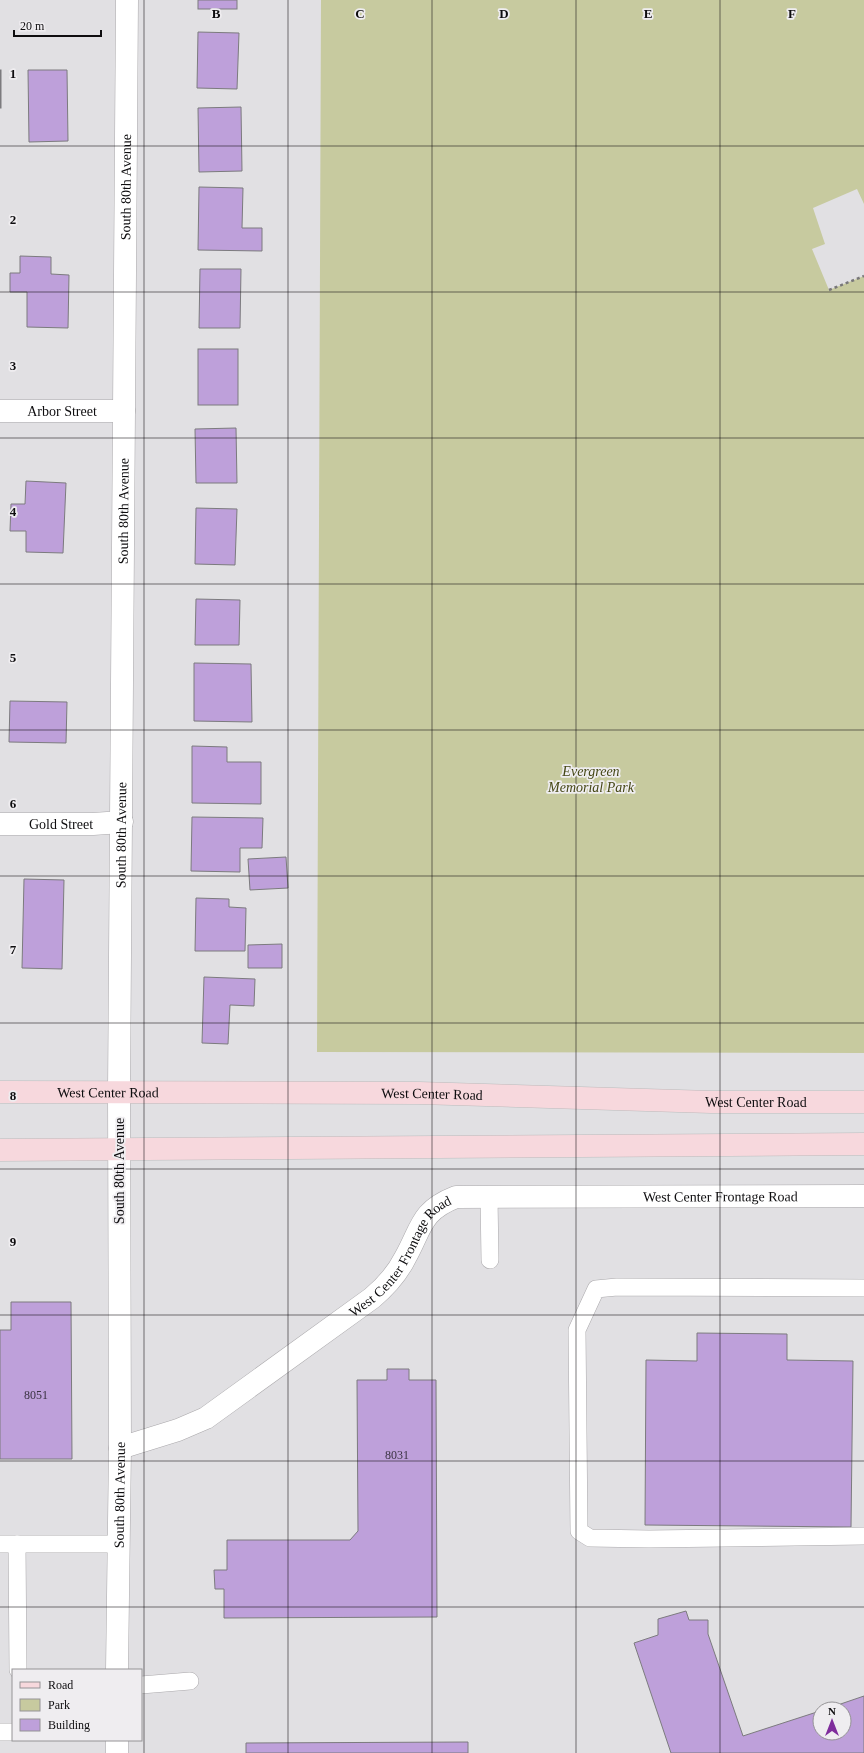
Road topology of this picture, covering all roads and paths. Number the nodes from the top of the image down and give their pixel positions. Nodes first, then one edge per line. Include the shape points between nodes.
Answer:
1 (127, 0) edge
2 (864, 276) edge
3 (829, 290) dead end
4 (0, 411) edge
5 (124, 411) junction
6 (122, 822) junction
7 (0, 824) edge
8 (0, 1092) edge
9 (119, 1092) junction
10 (864, 1102) edge
11 (864, 1144) edge
12 (0, 1150) edge
13 (119, 1150) junction
14 (864, 1196) edge
15 (489, 1197) junction
16 (490, 1260) dead end
17 (864, 1288) edge
18 (120, 1448) junction
19 (864, 1536) edge
20 (0, 1544) edge
21 (17, 1544) junction
22 (118, 1544) junction
23 (18, 1669) edge
24 (117, 1669) edge
25 (190, 1681) dead end
26 (142, 1685) edge
27 (0, 1732) edge
28 (12, 1732) edge
29 (117, 1741) edge
30 (117, 1753) edge

1 - 5 street, South 80th Avenue
2 - 3 path
4 - 5 street, Arbor Street
5 - 6 street, South 80th Avenue
6 - 7 street, Gold Street
6 - 9 street, South 80th Avenue
8 - 9 main road, West Center Road
9 - 10 main road, West Center Road via 420,1093 711,1102
9 - 13 street, South 80th Avenue
11 - 13 main road
12 - 13 main road
13 - 18 street, South 80th Avenue
14 - 15 street, West Center Frontage Road
15 - 16 lane
15 - 18 street, West Center Frontage Road via 456,1197 441,1203 423,1221 405,1258 386,1286 206,1418 178,1430
17 - 19 lane via 596,1289 577,1330 579,1531 590,1538 649,1540
18 - 22 street, South 80th Avenue
20 - 21 lane
21 - 22 lane
21 - 23 lane
22 - 24 street, South 80th Avenue
25 - 26 lane
27 - 28 lane
29 - 30 street

